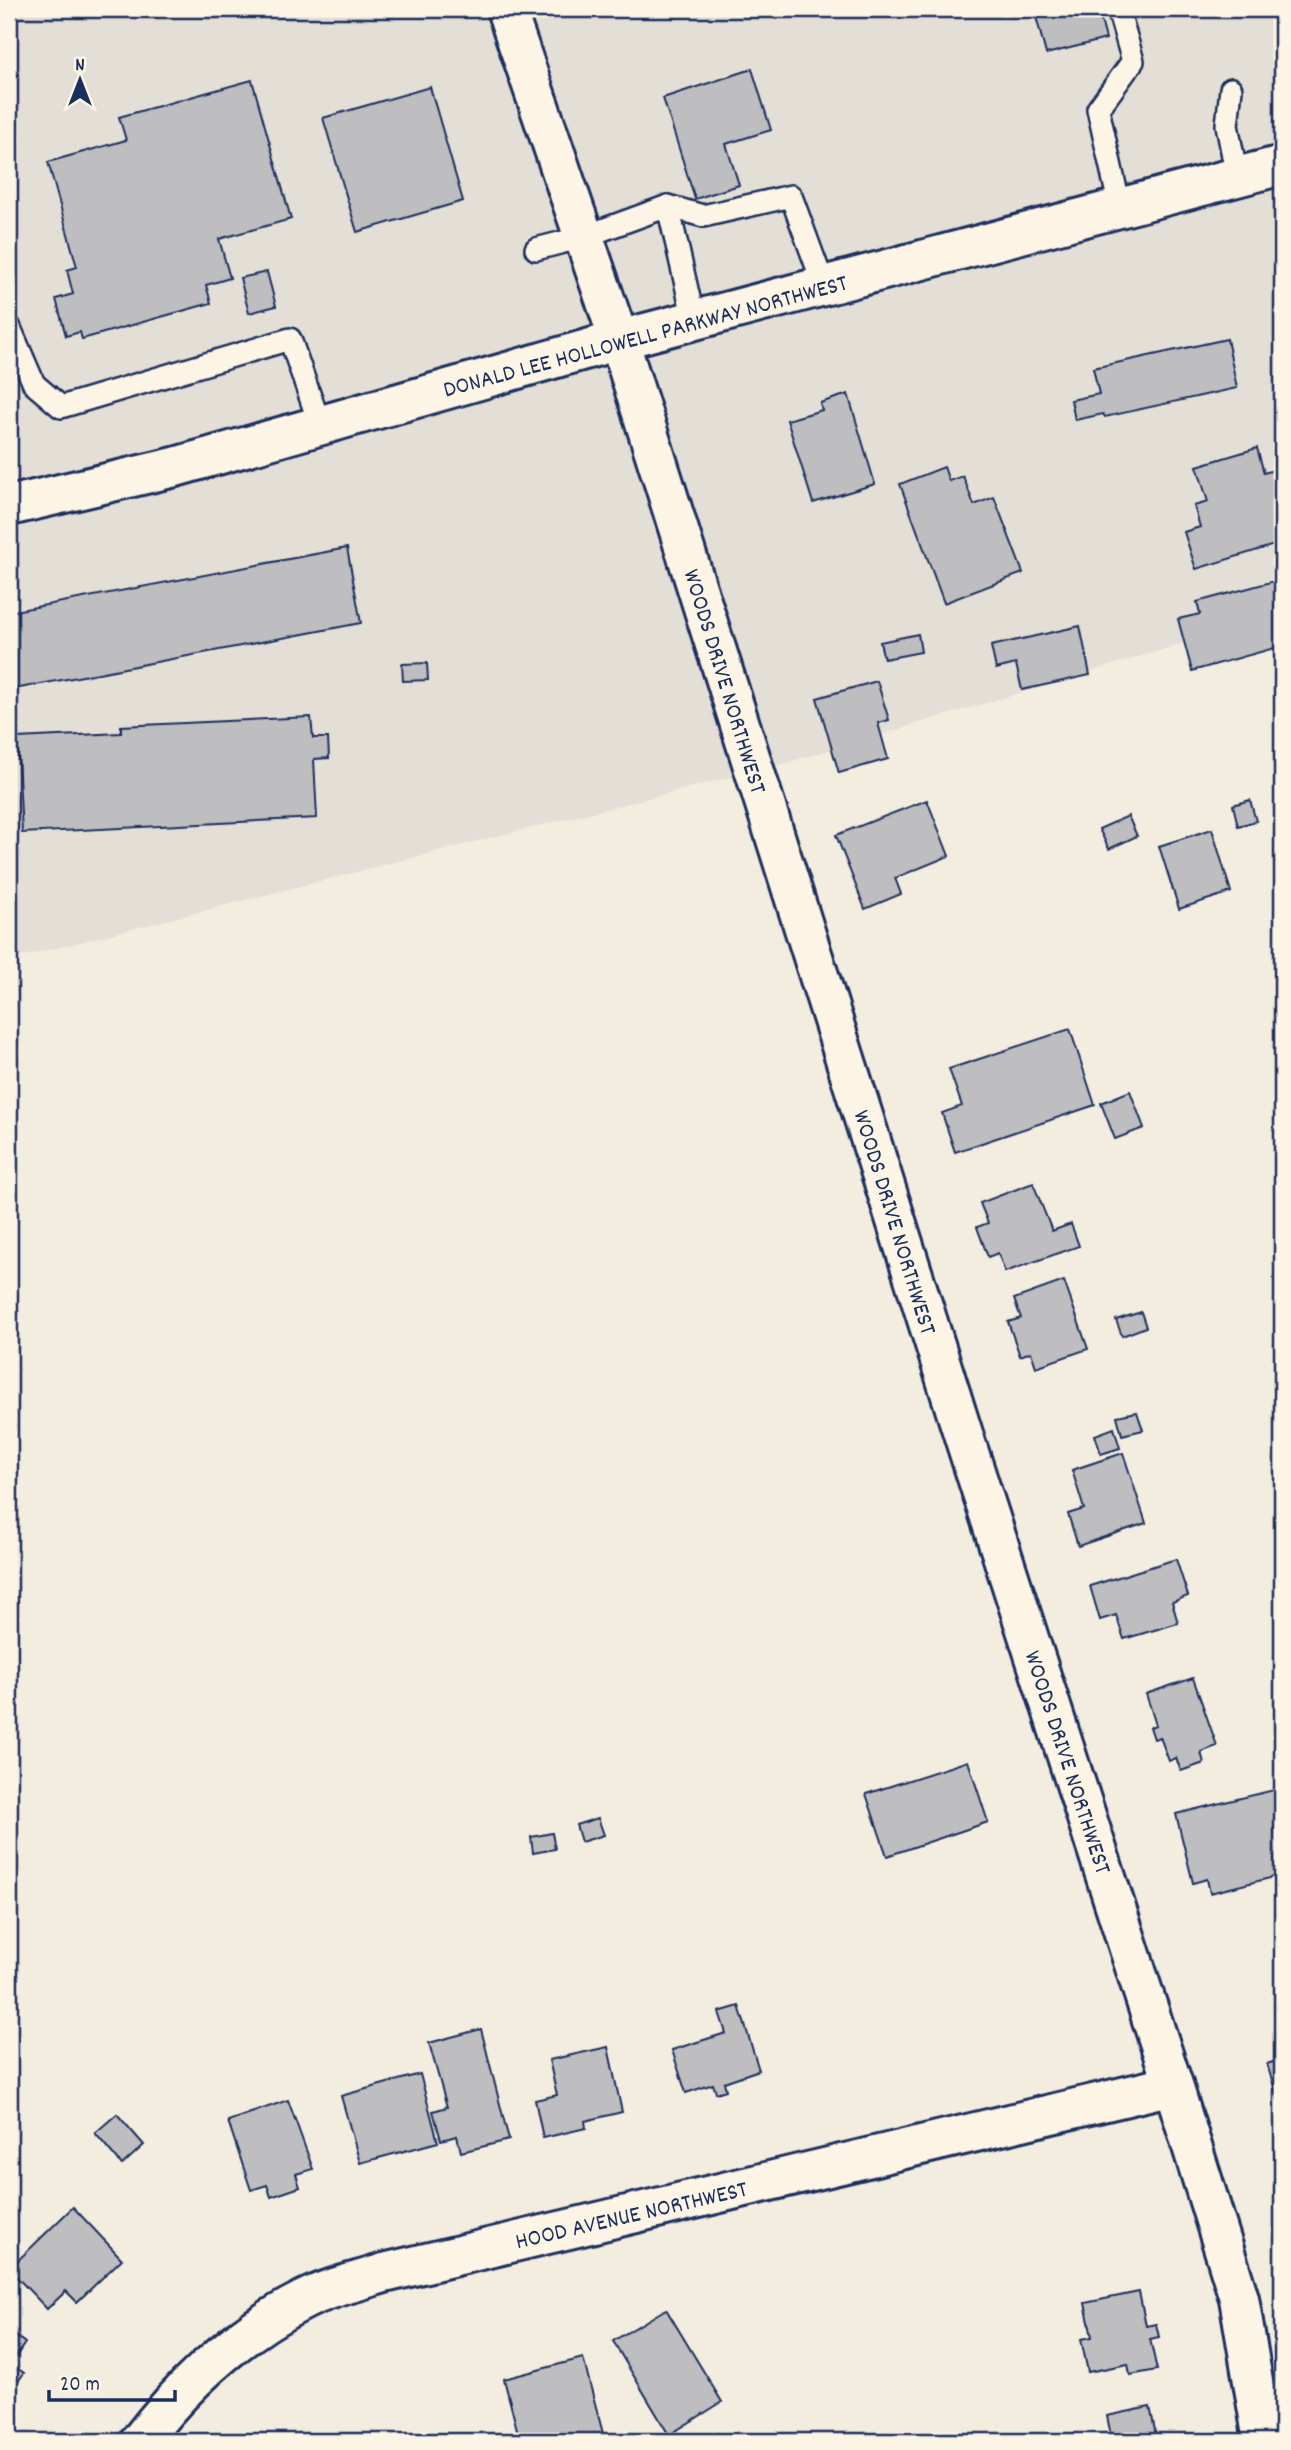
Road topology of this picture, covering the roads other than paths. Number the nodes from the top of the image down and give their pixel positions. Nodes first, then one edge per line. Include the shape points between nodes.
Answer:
1 (506, 9) edge
2 (1118, 9) edge
3 (1231, 89) dead end
4 (1282, 165) edge
5 (1237, 177) junction
6 (668, 206) junction
7 (1120, 208) junction
8 (583, 237) junction
9 (536, 249) dead end
10 (824, 286) junction
11 (694, 320) junction
12 (9, 326) edge
13 (619, 340) junction
14 (320, 425) junction
15 (9, 506) edge
16 (1173, 2085) junction
17 (140, 2441) edge
18 (1263, 2441) edge

1 - 8 street, WOODS DRIVE NORTHWEST
2 - 7 lane via 1133,61 1098,108
3 - 5 lane via 1227,125
4 - 5 street, DONALD LEE HOLLOWELL PARKWAY NORTHWEST
5 - 7 street, DONALD LEE HOLLOWELL PARKWAY NORTHWEST
6 - 8 lane
6 - 10 lane via 703,216 791,196
6 - 11 lane
7 - 10 street, DONALD LEE HOLLOWELL PARKWAY NORTHWEST
8 - 9 lane
8 - 13 street, WOODS DRIVE NORTHWEST
10 - 11 street, DONALD LEE HOLLOWELL PARKWAY NORTHWEST
11 - 13 street, DONALD LEE HOLLOWELL PARKWAY NORTHWEST
12 - 14 lane via 34,384 61,407 290,339
13 - 14 street, DONALD LEE HOLLOWELL PARKWAY NORTHWEST
13 - 16 street, WOODS DRIVE NORTHWEST
14 - 15 street, DONALD LEE HOLLOWELL PARKWAY NORTHWEST via 174,467
16 - 17 street, HOOD AVENUE NORTHWEST via 384,2273 303,2300 224,2351 173,2399
16 - 18 street, WOODS DRIVE NORTHWEST via 1239,2298

